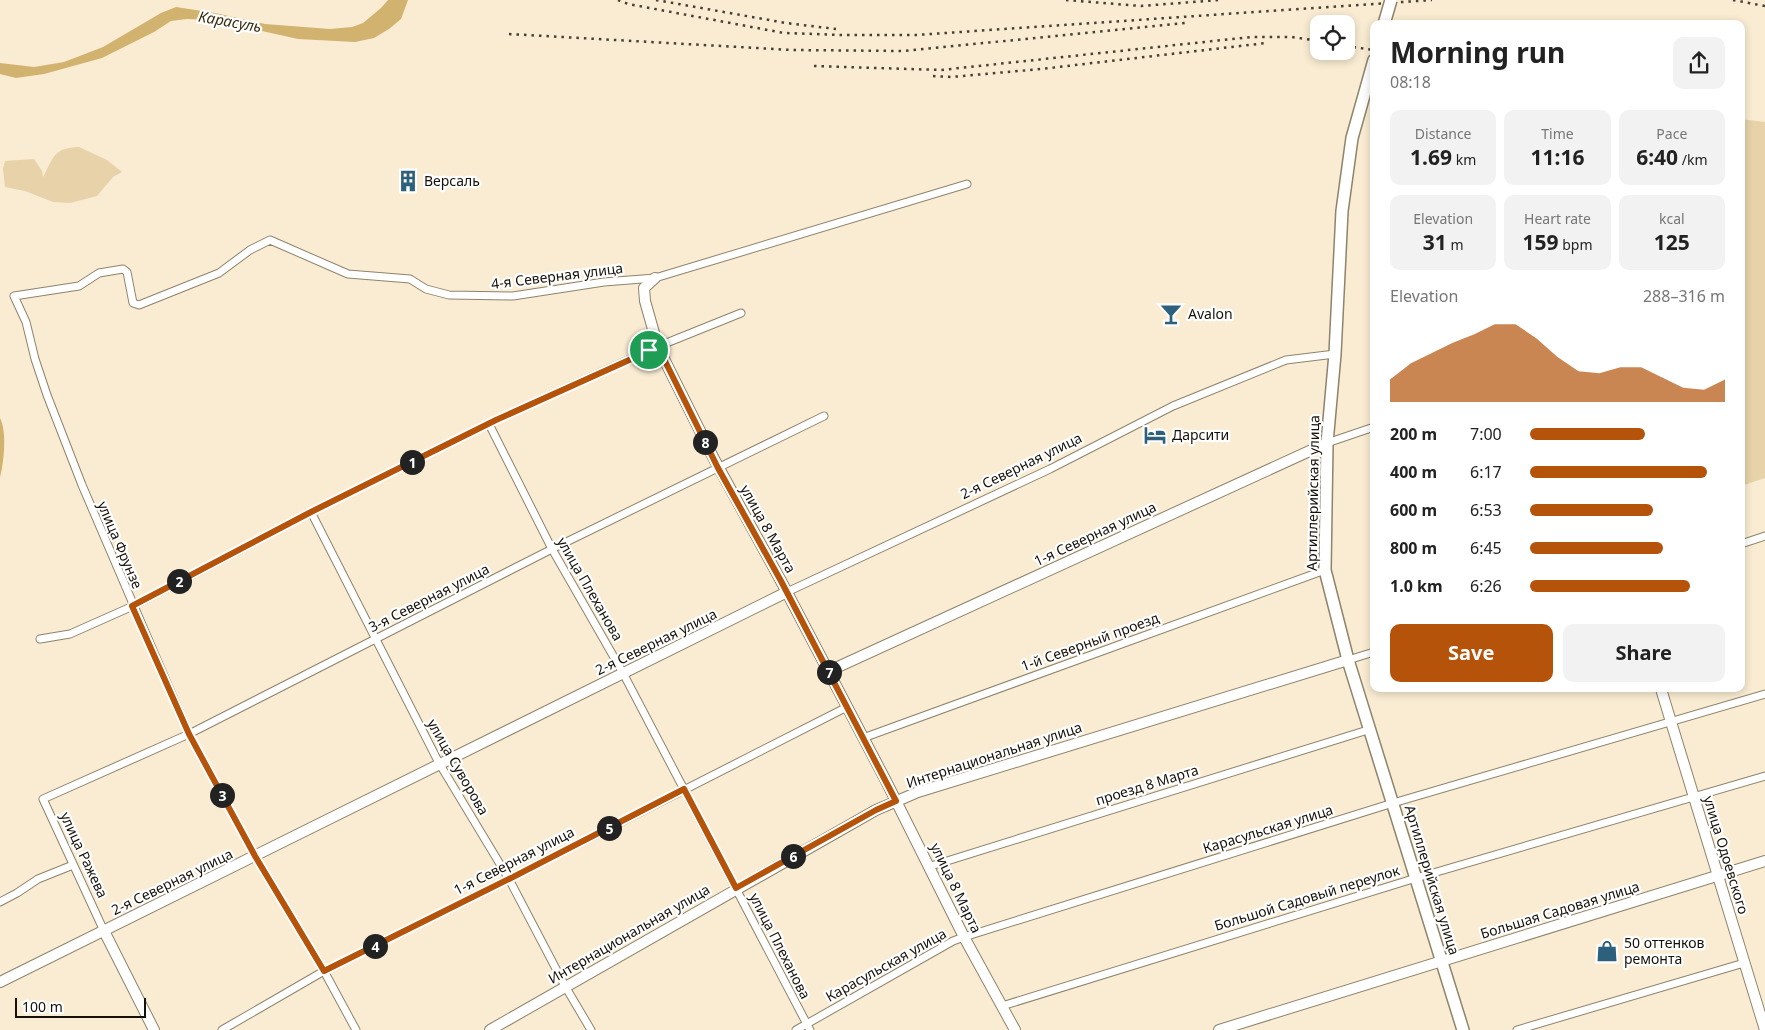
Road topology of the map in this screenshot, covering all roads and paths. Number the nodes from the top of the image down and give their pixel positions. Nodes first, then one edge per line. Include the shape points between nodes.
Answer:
1 (1391, 0) edge
2 (1385, 20) edge
3 (1370, 72) edge
4 (967, 184) dead end
5 (655, 278) junction
6 (633, 280) junction
7 (644, 288) junction
8 (14, 296) joint
9 (741, 313) dead end
10 (658, 347) junction
11 (1335, 354) junction
12 (824, 416) dead end
13 (489, 424) junction
14 (1370, 427) edge
15 (1327, 443) junction
16 (718, 468) junction
17 (311, 512) junction
18 (1765, 536) edge
19 (1745, 543) edge
20 (552, 549) junction
21 (1325, 570) junction
22 (787, 592) junction
23 (132, 606) junction
24 (40, 639) dead end
25 (375, 640) junction
26 (1370, 653) edge
27 (1348, 660) junction
28 (829, 671) junction
29 (623, 673) junction
30 (1662, 692) edge
31 (1765, 694) edge
32 (847, 707) junction
33 (1673, 722) junction
34 (1371, 729) junction
35 (189, 734) junction
36 (863, 738) junction
37 (440, 763) junction
38 (1765, 776) edge
39 (684, 789) junction
40 (1694, 798) junction
41 (43, 799) joint
42 (896, 801) junction
43 (1393, 803) junction
44 (255, 856) junction
45 (1765, 861) edge
46 (73, 864) junction
47 (931, 866) junction
48 (1718, 876) junction
49 (1416, 878) junction
50 (509, 879) junction
51 (736, 888) junction
52 (0, 902) edge
53 (104, 930) junction
54 (964, 937) junction
55 (1442, 961) junction
56 (1744, 963) junction
57 (324, 971) junction
58 (0, 982) edge
59 (565, 986) junction
60 (1002, 1006) junction
61 (808, 1027) edge
62 (154, 1030) edge
63 (222, 1030) edge
64 (356, 1030) edge
65 (490, 1030) edge
66 (591, 1030) edge
67 (796, 1030) edge
68 (1014, 1030) edge
69 (1219, 1030) edge
70 (1463, 1030) edge
71 (1517, 1030) edge
72 (1765, 1030) edge

1 - 2 main road, bridge
3 - 11 main road, Артиллерийская улица via 1352,138 1342,211
4 - 5 street, 4-я Северная улица
5 - 6 street, 4-я Северная улица
5 - 7 street
6 - 7 street
6 - 8 street, 4-я Северная улица via 513,296 450,295 426,289 410,279 348,274 270,240 219,273 139,305 133,303 128,272 124,270 99,273 79,286
7 - 10 street, улица 8 Марта via 644,301
8 - 23 street, улица Фрунзе via 26,322 50,404
9 - 10 street
10 - 13 street
10 - 16 street, улица 8 Марта
11 - 15 main road, Артиллерийская улица
11 - 22 street, 2-я Северная улица via 1286,360 1173,406 1050,469
12 - 16 street, 3-я Северная улица
13 - 17 street
13 - 20 street, улица Плеханова
14 - 15 street, 1-я Северная улица
15 - 21 main road, Артиллерийская улица
15 - 28 street, 1-я Северная улица
16 - 20 street, 3-я Северная улица
16 - 22 street, улица 8 Марта
17 - 23 street
17 - 25 street, улица Суворова
18 - 19 street
20 - 25 street, 3-я Северная улица
20 - 29 street, улица Плеханова
21 - 27 main road, Артиллерийская улица
21 - 36 street, 1-й Северный проезд
22 - 28 street, улица 8 Марта
22 - 29 street, 2-я Северная улица
23 - 24 street via 70,634
23 - 35 street, улица Фрунзе
25 - 35 street, 3-я Северная улица
25 - 37 street, улица Суворова
26 - 27 street, Интернациональная улица
27 - 34 main road, Артиллерийская улица
27 - 42 street, Интернациональная улица
28 - 32 street, улица 8 Марта
29 - 37 street, 2-я Северная улица
29 - 39 street, улица Плеханова
30 - 33 street, улица Одоевского
31 - 33 street, Карасульская улица
32 - 36 street, улица 8 Марта
32 - 39 street, 1-я Северная улица
33 - 40 street, улица Одоевского
33 - 43 street, Карасульская улица
34 - 43 main road, Артиллерийская улица
34 - 47 street, проезд 8 Марта
35 - 41 street, 3-я Северная улица
35 - 44 street, улица Фрунзе
36 - 42 street, улица 8 Марта
37 - 44 street, 2-я Северная улица
37 - 50 street, улица Суворова
38 - 40 street, Большой Садовый переулок
39 - 50 street, 1-я Северная улица
39 - 51 street, улица Плеханова
40 - 48 street, улица Одоевского
40 - 49 street, Большой Садовый переулок
41 - 46 street, улица Ражева
42 - 47 street, улица 8 Марта
42 - 51 street, Интернациональная улица
43 - 49 main road, Артиллерийская улица
43 - 54 street, Карасульская улица
44 - 53 street, 2-я Северная улица
44 - 57 street, улица Фрунзе
45 - 48 street, Большая Садовая улица
46 - 52 street via 38,879
46 - 53 street, улица Ражева
47 - 54 street, улица 8 Марта
48 - 55 street, Большая Садовая улица
48 - 56 street, улица Одоевского
49 - 55 main road, Артиллерийская улица
49 - 60 street, Большой Садовый переулок
50 - 57 street, 1-я Северная улица
50 - 59 street, улица Суворова
51 - 59 street, Интернациональная улица
51 - 61 street, улица Плеханова
53 - 58 street, 2-я Северная улица
53 - 62 street, улица Ражева
54 - 60 street, улица 8 Марта
54 - 61 street, Карасульская улица
55 - 69 street, Большая Садовая улица
55 - 70 main road, Артиллерийская улица
56 - 71 street
56 - 72 street, улица Одоевского
57 - 63 street, 1-я Северная улица
57 - 64 street, улица Фрунзе
59 - 65 street, Интернациональная улица
59 - 66 street, улица Суворова
60 - 68 street, улица 8 Марта
61 - 67 street, Карасульская улица

